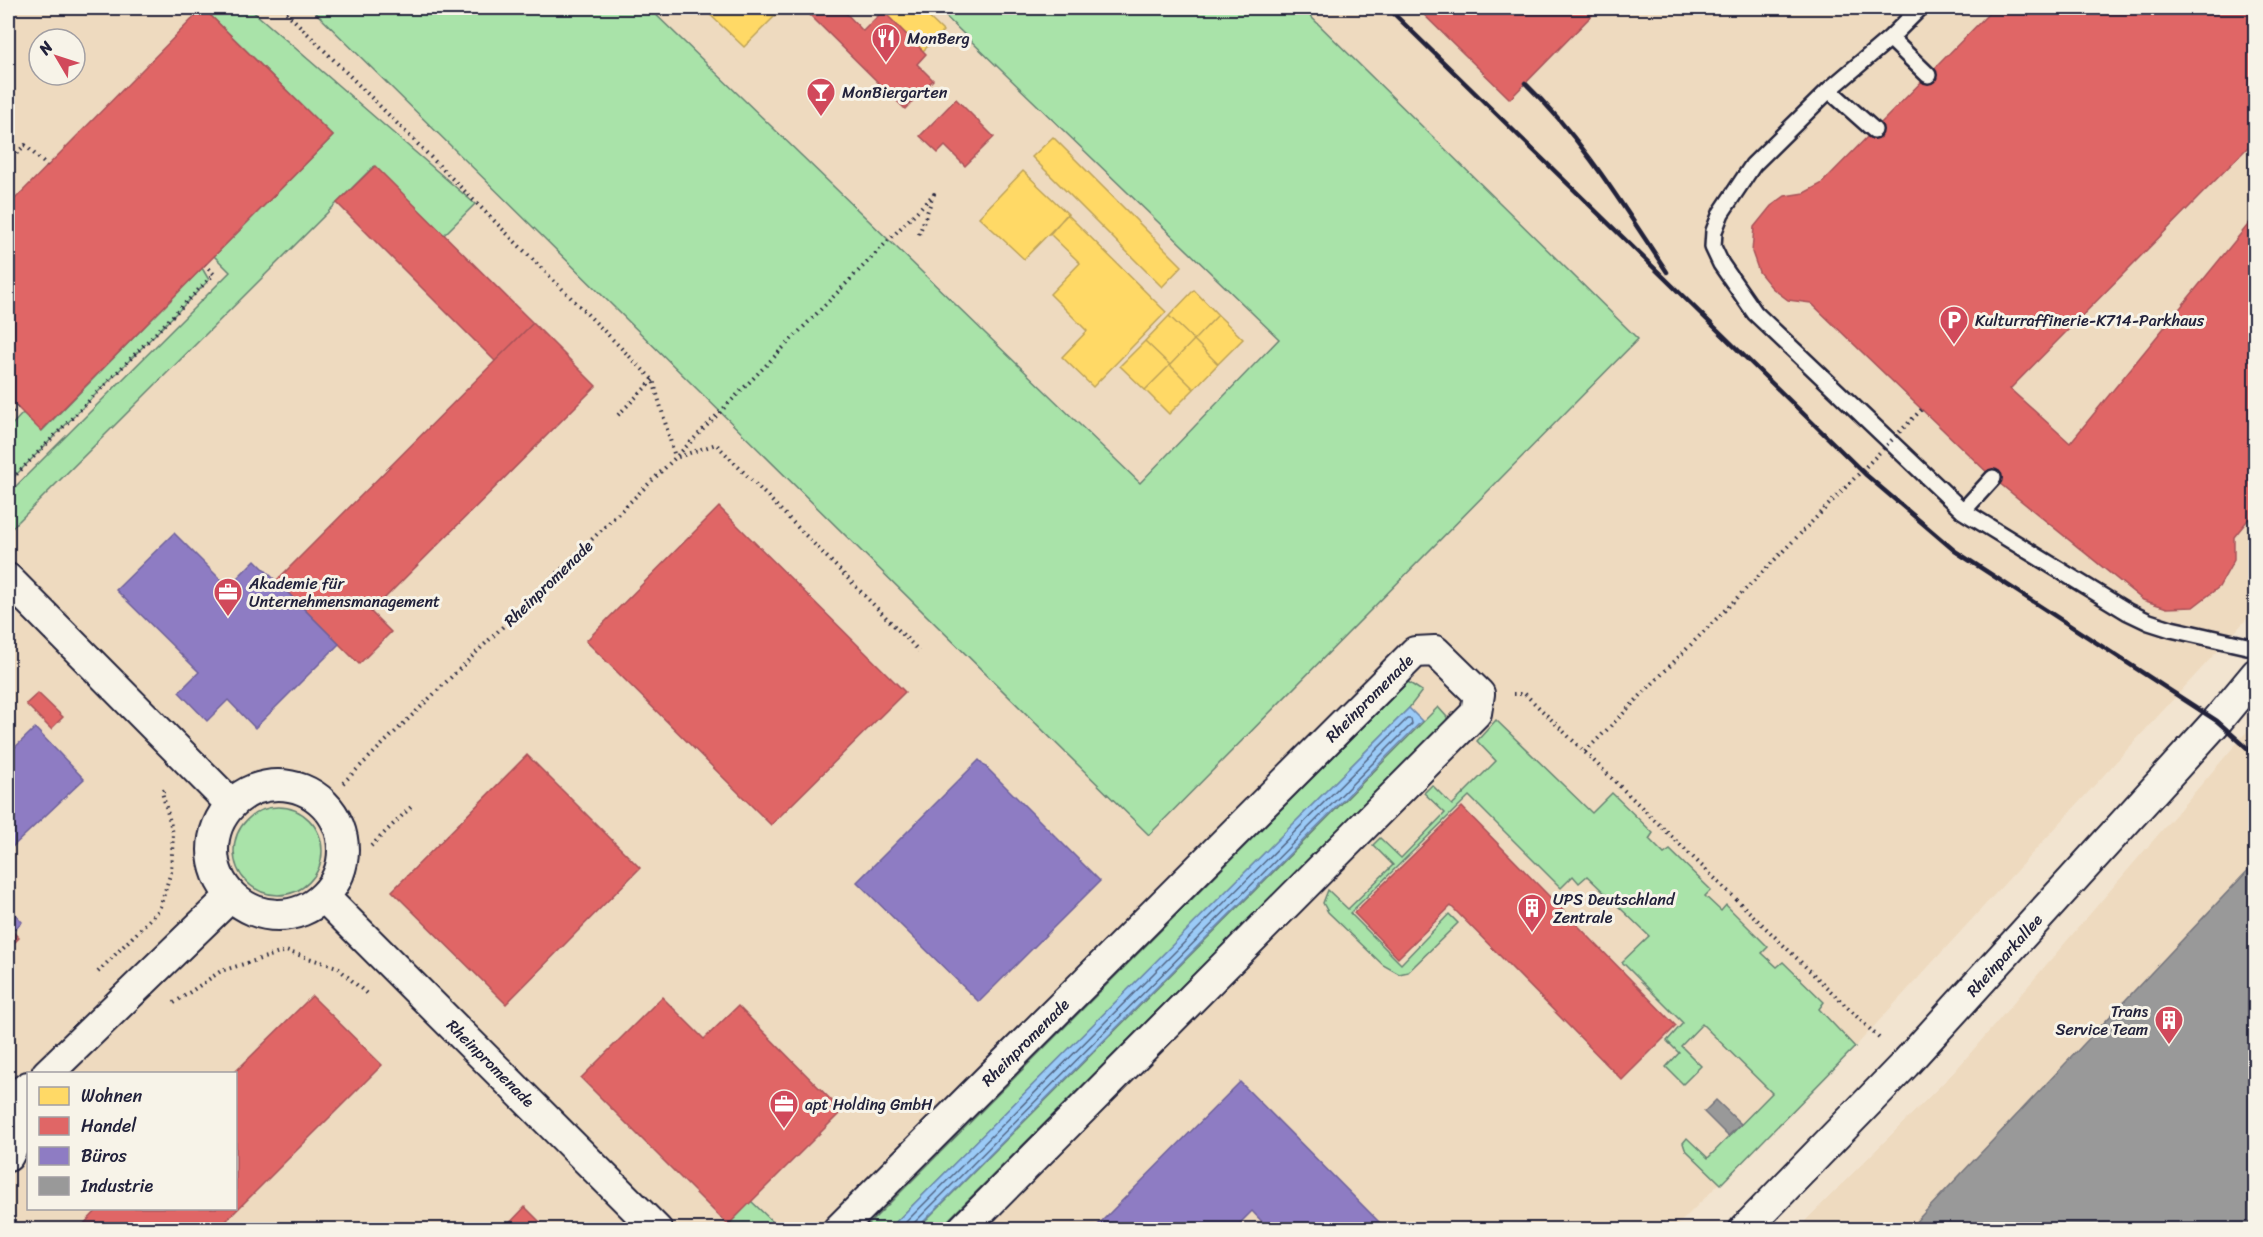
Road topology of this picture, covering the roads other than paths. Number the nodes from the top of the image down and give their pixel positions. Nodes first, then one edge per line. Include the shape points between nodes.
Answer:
1 (1920, 8) edge
2 (1890, 38) junction
3 (1928, 75) dead end
4 (1829, 90) junction
5 (1874, 130) dead end
6 (1993, 478) dead end
7 (1963, 512) junction
8 (8, 579) edge
9 (2256, 646) edge
10 (2256, 674) edge
11 (231, 804) junction
12 (231, 896) junction
13 (324, 897) junction
14 (52, 1071) edge
15 (27, 1088) edge
16 (8, 1102) edge
17 (27, 1119) edge
18 (8, 1156) edge
19 (657, 1230) edge
20 (838, 1230) edge
21 (963, 1230) edge
22 (1744, 1230) edge

1 - 2 lane
2 - 3 lane
2 - 4 lane
4 - 5 lane
4 - 7 lane via 1753,165 1721,213 1713,247 1755,313
6 - 7 lane
7 - 9 lane via 2149,622
8 - 11 street
10 - 22 street, Rheinparkallee via 1905,1064
11 - 12 street via 219,820 213,840 219,880
11 - 13 street via 264,786 282,785 303,790 321,801 335,817 342,837 343,858 337,879
12 - 13 street via 247,908 267,915 288,915 308,909
12 - 14 street
13 - 19 street, Rheinpromenade
15 - 16 street
17 - 18 street
20 - 21 street, Rheinpromenade via 1415,652 1435,651 1479,694 1476,713

